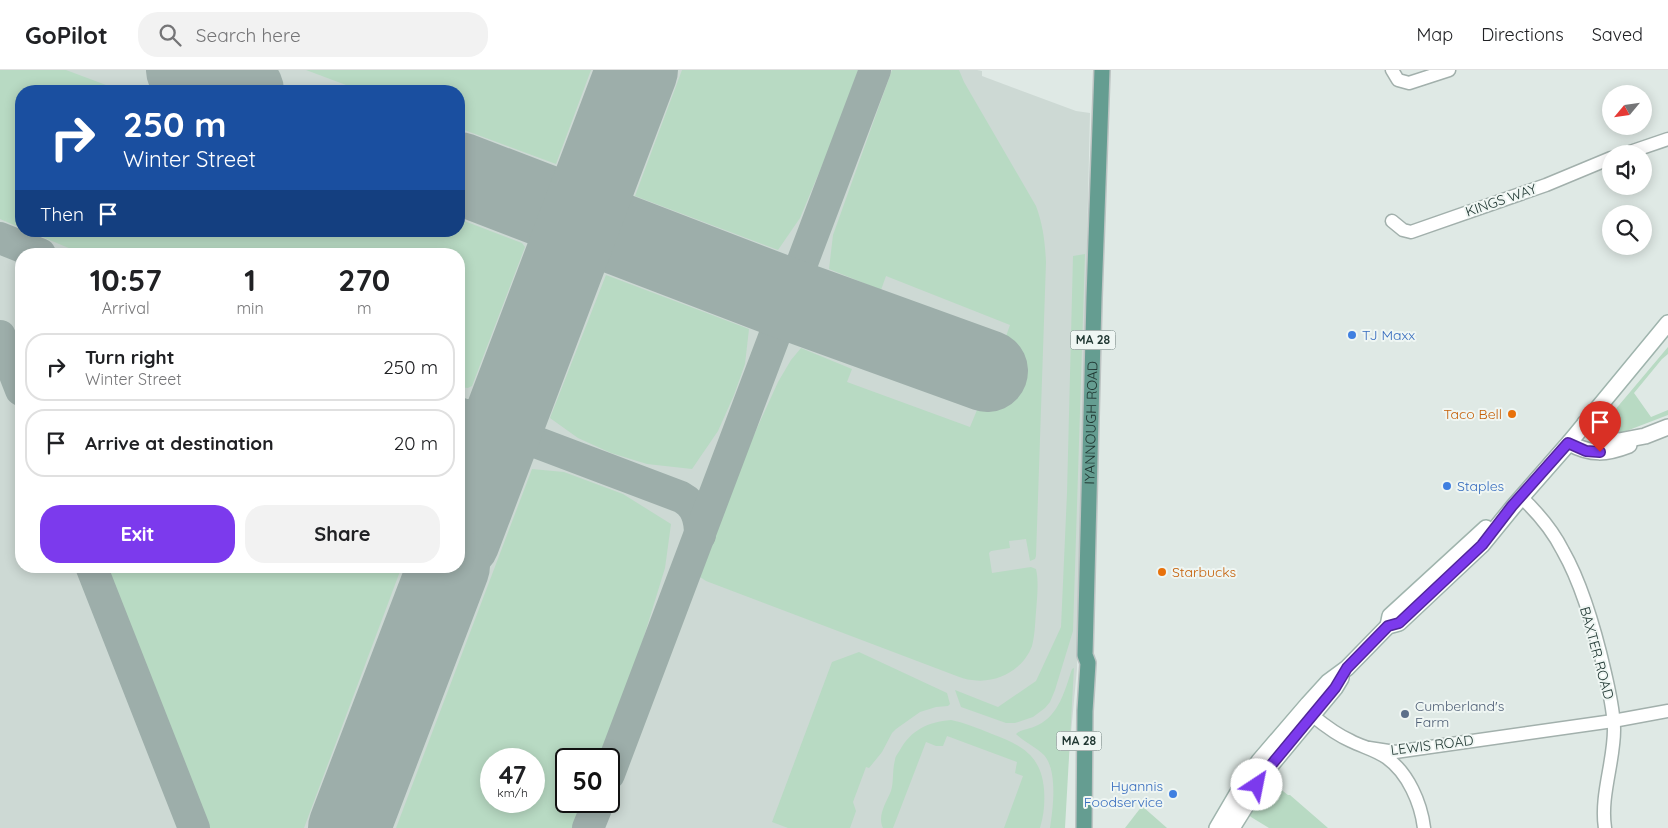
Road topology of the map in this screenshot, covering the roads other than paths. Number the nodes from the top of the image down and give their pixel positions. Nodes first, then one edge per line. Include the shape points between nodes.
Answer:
1 (1102, 70) edge
2 (1392, 70) edge
3 (1449, 70) edge
4 (1668, 139) edge
5 (1650, 145) edge
6 (1602, 162) edge
7 (1392, 221) dead end
8 (1668, 323) edge
9 (1585, 423) junction
10 (1668, 427) edge
11 (1645, 436) junction
12 (1568, 443) junction
13 (1517, 502) junction
14 (1086, 655) junction
15 (1347, 668) junction
16 (1668, 711) edge
17 (1312, 716) junction
18 (1613, 721) junction
19 (1369, 748) junction
20 (1074, 828) edge
21 (1084, 828) edge
22 (1217, 828) edge
23 (1232, 828) edge
24 (1424, 828) edge
25 (1605, 828) edge

1 - 14 main road, IYANNOUGH ROAD / MA 28
2 - 3 street via 1398,80 1408,83
4 - 5 street
6 - 7 street, KINGS WAY via 1411,232
8 - 9 main road
9 - 11 main road via 1598,435 1610,440
9 - 12 main road
10 - 11 main road
11 - 12 main road via 1636,443 1607,452 1586,451
12 - 13 main road
13 - 15 main road via 1482,545 1399,623 1388,626
13 - 18 street, BAXTER ROAD via 1530,506 1569,561 1597,643
14 - 20 main road, IYANNOUGH ROAD / MA 28 via 1083,662
14 - 21 main road, IYANNOUGH ROAD / MA 28
15 - 17 main road
15 - 22 main road via 1328,682 1267,752
16 - 18 street, LEWIS ROAD
17 - 19 street
17 - 23 main road via 1272,764
18 - 19 street, LEWIS ROAD via 1395,752
18 - 25 street, BAXTER ROAD
19 - 24 street via 1389,759 1404,776 1419,805

